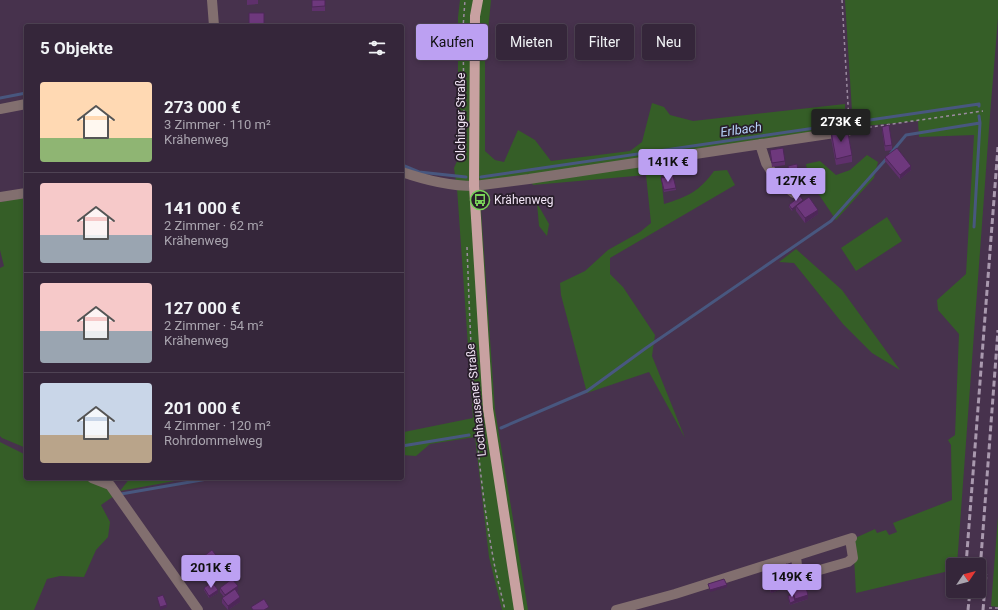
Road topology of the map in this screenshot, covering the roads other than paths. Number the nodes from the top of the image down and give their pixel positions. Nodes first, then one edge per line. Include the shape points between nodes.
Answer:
1 (212, 0) edge
2 (478, 0) edge
3 (214, 24) edge
4 (24, 104) edge
5 (0, 109) edge
6 (849, 128) edge
7 (760, 144) junction
8 (404, 173) edge
9 (474, 186) junction
10 (24, 193) edge
11 (794, 193) dead end
12 (0, 196) edge
13 (102, 480) edge
14 (113, 482) edge
15 (796, 556) junction
16 (198, 610) edge
17 (519, 610) edge
18 (616, 610) edge

1 - 3 street
2 - 9 main road, Olchinger Straße via 474,16
4 - 5 street
6 - 7 street
7 - 9 street
7 - 11 street via 766,163 776,179
8 - 9 street via 421,179
9 - 17 main road, Lochhausener Straße via 488,409
10 - 12 street
13 - 14 street
14 - 16 street
15 - 15 street via 851,539 853,558 848,562 802,573
15 - 18 street

